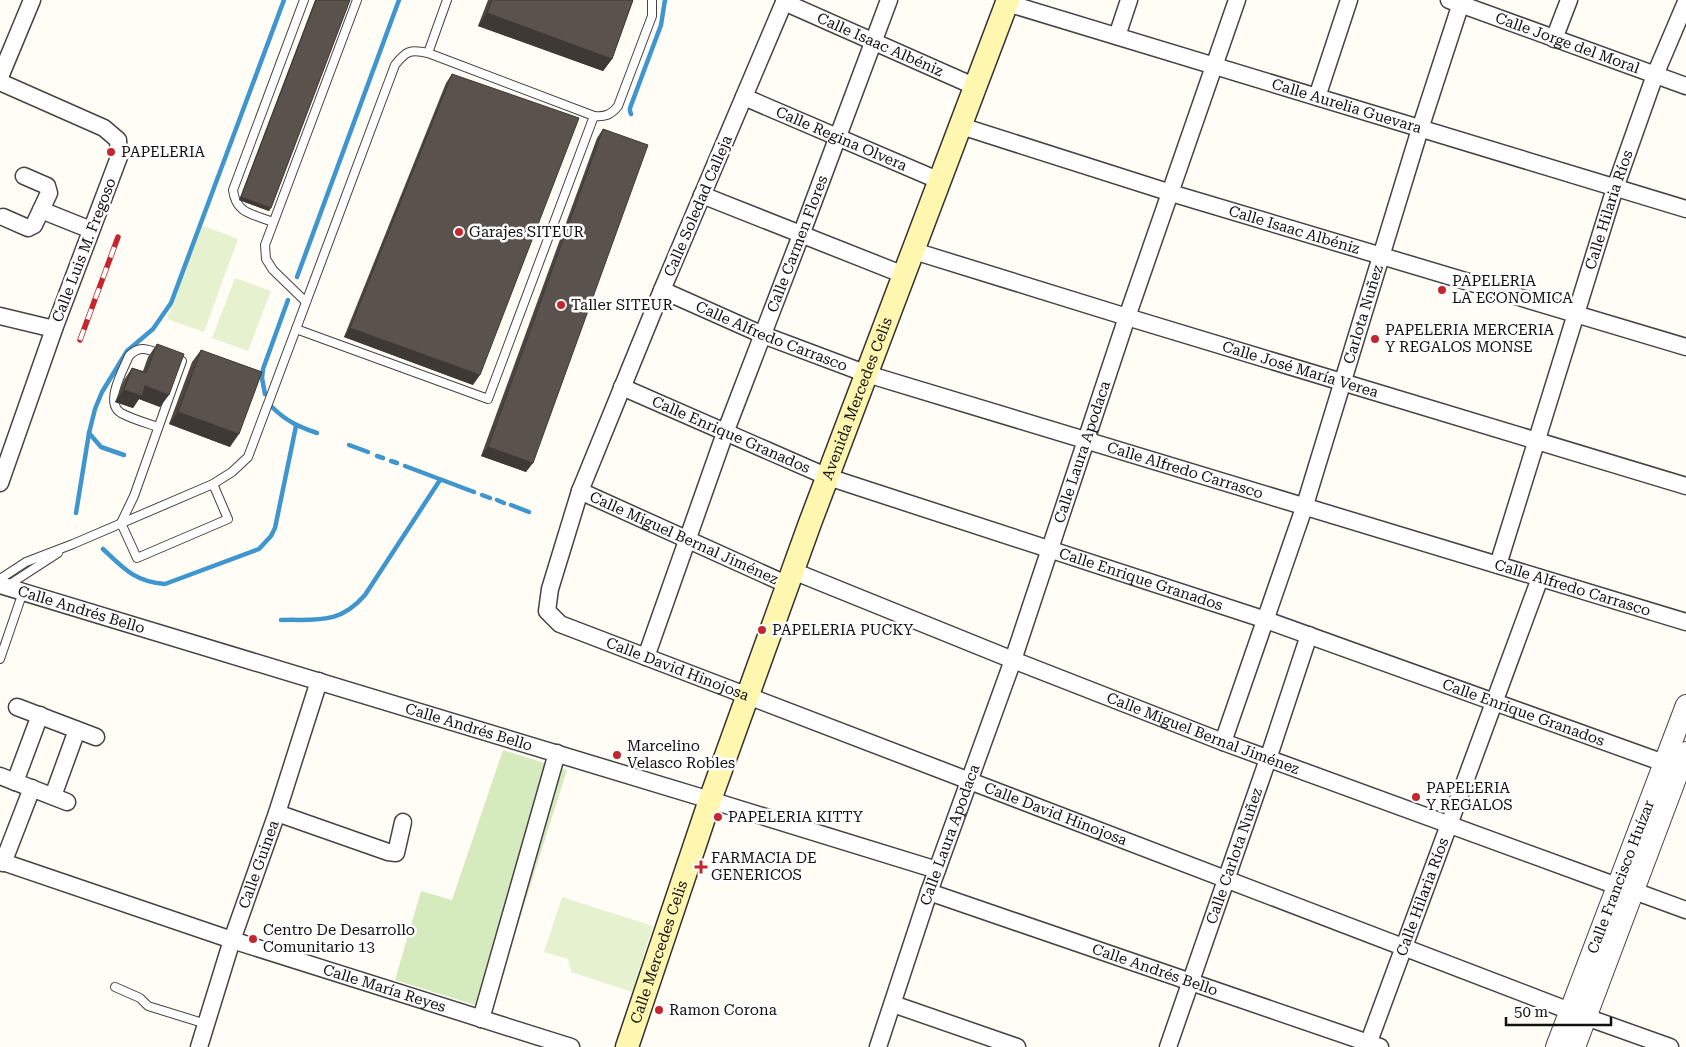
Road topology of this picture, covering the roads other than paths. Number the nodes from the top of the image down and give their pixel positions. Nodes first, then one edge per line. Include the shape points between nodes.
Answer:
1 (32, 0) edge
2 (304, 0) edge
3 (357, 0) edge
4 (448, 0) edge
5 (652, 0) edge
6 (889, 0) edge
7 (1129, 0) edge
8 (1237, 0) edge
9 (1349, 0) edge
10 (1569, 0) edge
11 (784, 1) edge
12 (1457, 1) edge
13 (1008, 2) edge
14 (1686, 2) edge
15 (1117, 36) junction
16 (1554, 39) junction
17 (874, 42) junction
18 (428, 53) junction
19 (1215, 66) junction
20 (1655, 75) junction
21 (0, 77) edge
22 (0, 82) edge
23 (1686, 86) edge
24 (976, 87) junction
25 (744, 97) junction
26 (1317, 97) junction
27 (594, 116) junction
28 (961, 126) junction
29 (1420, 129) junction
30 (838, 137) junction
31 (24, 176) dead end
32 (940, 181) junction
33 (1614, 188) junction
34 (1171, 193) junction
35 (702, 195) junction
36 (41, 210) junction
37 (1686, 210) edge
38 (3, 217) dead end
39 (273, 222) junction
40 (91, 230) junction
41 (802, 235) junction
42 (914, 251) junction
43 (1381, 256) junction
44 (904, 275) junction
45 (662, 290) junction
46 (306, 302) junction
47 (1576, 314) junction
48 (0, 316) edge
49 (1127, 318) junction
50 (296, 329) junction
51 (54, 330) junction
52 (763, 335) junction
53 (1686, 347) edge
54 (867, 374) junction
55 (1343, 382) junction
56 (622, 387) junction
57 (158, 427) junction
58 (724, 433) junction
59 (1537, 440) junction
60 (1087, 441) junction
61 (828, 477) junction
62 (0, 483) edge
63 (213, 484) junction
64 (1686, 486) edge
65 (580, 491) junction
66 (1305, 505) junction
67 (121, 523) junction
68 (687, 539) junction
69 (1049, 550) junction
70 (1498, 565) junction
71 (790, 578) junction
72 (1540, 578) junction
73 (2, 584) edge
74 (22, 592) junction
75 (547, 611) joint
76 (1266, 620) junction
77 (1686, 622) edge
78 (1309, 635) junction
79 (646, 657) junction
80 (0, 658) edge
81 (1012, 660) junction
82 (319, 681) junction
83 (748, 696) junction
84 (1496, 701) junction
85 (1686, 705) edge
86 (17, 707) dead end
87 (40, 716) junction
88 (77, 730) junction
89 (96, 737) dead end
90 (1223, 742) junction
91 (556, 753) junction
92 (1268, 759) junction
93 (1679, 763) edge
94 (8, 779) edge
95 (969, 781) junction
96 (32, 788) junction
97 (710, 800) junction
98 (277, 813) junction
99 (403, 822) dead end
100 (1449, 823) junction
101 (2, 862) edge
102 (937, 870) junction
103 (1226, 879) junction
104 (1625, 888) junction
105 (930, 892) junction
106 (1686, 910) edge
107 (232, 940) junction
108 (1404, 947) junction
109 (1190, 982) junction
110 (114, 987) dead end
111 (893, 1004) junction
112 (1578, 1014) junction
113 (481, 1019) junction
114 (206, 1024) junction
115 (1372, 1046) edge
116 (199, 1047) edge
117 (571, 1047) edge
118 (627, 1047) edge
119 (878, 1047) edge
120 (1017, 1047) edge
121 (1168, 1047) edge
122 (1556, 1047) edge
123 (1575, 1047) edge
124 (1670, 1047) edge

1 - 21 street
2 - 39 lane via 233,190 234,201 240,208
3 - 39 lane
4 - 18 lane
5 - 27 lane via 652,16 618,106 604,117
6 - 17 street, Calle Carmen Flores
7 - 15 street
8 - 19 street, Calle Laura Apodaca
9 - 26 street
10 - 16 street
11 - 17 street, Calle Isaac Albéniz
11 - 25 street, Calle Soledad Calleja
12 - 16 street, Calle Jorge del Moral
12 - 29 street, Carlota Nuñez
13 - 15 street, Calle Aurelia Guevara
13 - 24 main road, Avenida Mercedes Celis
14 - 20 street, Calle Hilaria Ríos
15 - 19 street, Calle Aurelia Guevara
16 - 20 street, Calle Jorge del Moral
17 - 24 street, Calle Isaac Albéniz
17 - 30 street, Calle Carmen Flores
18 - 27 lane
18 - 46 lane via 415,50 404,54 395,65
19 - 26 street, Calle Aurelia Guevara
19 - 34 street, Calle Laura Apodaca
20 - 23 street, Calle Jorge del Moral
20 - 33 street, Calle Hilaria Ríos
22 - 40 street, Calle Luis M. Fregoso via 104,128 118,140 119,157
24 - 28 main road, Avenida Mercedes Celis
25 - 30 street, Calle Regina Olvera
25 - 35 street, Calle Soledad Calleja
26 - 29 street, Calle Aurelia Guevara
27 - 50 lane via 488,399
28 - 32 main road, Avenida Mercedes Celis
28 - 34 street, Calle Isaac Albéniz
29 - 33 street, Calle Aurelia Guevara
29 - 43 street, Carlota Nuñez
30 - 32 street, Calle Regina Olvera
30 - 41 street, Calle Carmen Flores
31 - 36 street via 47,186 49,192
32 - 42 main road, Avenida Mercedes Celis
33 - 37 street, Calle Aurelia Guevara
33 - 47 street, Calle Hilaria Ríos
34 - 43 street, Calle Isaac Albéniz
34 - 49 street, Calle Laura Apodaca
35 - 41 street
35 - 45 street, Calle Soledad Calleja
36 - 38 street via 34,225 28,228
36 - 40 street
39 - 46 lane via 265,245 266,259
40 - 51 street, Calle Luis M. Fregoso
41 - 44 street
41 - 52 street, Calle Carmen Flores
42 - 44 main road, Avenida Mercedes Celis
42 - 49 street, Calle José María Verea
43 - 47 street, Calle Isaac Albéniz
43 - 55 street, Carlota Nuñez
44 - 54 main road, Avenida Mercedes Celis
45 - 52 street, Calle Alfredo Carrasco
45 - 56 street, Calle Soledad Calleja
46 - 50 lane
47 - 53 street, Calle Isaac Albéniz
47 - 59 street, Calle Hilaria Ríos
48 - 51 street
49 - 55 street, Calle José María Verea
49 - 60 street, Calle Laura Apodaca
50 - 63 lane via 248,457
51 - 62 street, Calle Luis M. Fregoso
52 - 54 street, Calle Alfredo Carrasco
52 - 58 street, Calle Carmen Flores
54 - 60 street, Calle Alfredo Carrasco
54 - 61 main road, Avenida Mercedes Celis
55 - 59 street, Calle José María Verea
55 - 66 street, Carlota Nuñez
56 - 58 street, Calle Enrique Granados
56 - 65 street, Calle Soledad Calleja
57 - 57 lane via 182,361 144,348 138,349 129,356 113,398 114,406 120,413
57 - 67 lane
58 - 61 street, Calle Enrique Granados
58 - 68 street, Calle Carmen Flores
59 - 64 street, Calle José María Verea
59 - 70 street, Calle Hilaria Ríos
60 - 66 street, Calle Alfredo Carrasco
60 - 69 street, Calle Laura Apodaca
61 - 69 street, Calle Enrique Granados
61 - 71 main road, Avenida Mercedes Celis
63 - 67 lane
63 - 67 lane via 228,519 137,558
65 - 68 street, Calle Miguel Bernal Jiménez
65 - 75 street, Calle Soledad Calleja via 550,589
66 - 70 street, Calle Alfredo Carrasco
66 - 76 street, Carlota Nuñez
67 - 73 lane via 73,544
68 - 71 street, Calle Miguel Bernal Jiménez
68 - 79 street, Calle Carmen Flores
69 - 76 street, Calle Enrique Granados
69 - 81 street, Calle Laura Apodaca
70 - 72 street, Calle Alfredo Carrasco
71 - 81 street, Calle Miguel Bernal Jiménez
71 - 83 main road, Avenida Mercedes Celis
72 - 77 street, Calle Alfredo Carrasco
72 - 84 street, Calle Hilaria Ríos
73 - 74 street, Calle Andrés Bello
74 - 80 lane
74 - 82 street, Calle Andrés Bello
75 - 79 street, Calle David Hinojosa via 560,624
76 - 78 street, Calle Enrique Granados
76 - 90 street, Carlota Nuñez
78 - 84 street, Calle Enrique Granados
78 - 92 street, Calle Carlota Nuñez
79 - 83 street, Calle David Hinojosa
81 - 90 street, Calle Miguel Bernal Jiménez
81 - 95 street, Calle Laura Apodaca
82 - 91 street, Calle Andrés Bello
82 - 98 street, Calle Guinea
83 - 95 street, Calle David Hinojosa
83 - 97 main road, Avenida Mercedes Celis
84 - 93 street, Calle Enrique Granados
84 - 100 street, Calle Hilaria Ríos
85 - 93 street, Calle Francisco Huízar
86 - 87 street
87 - 88 street
87 - 94 street
88 - 89 street
88 - 96 street via 60,799
90 - 92 street, Calle Miguel Bernal Jiménez
91 - 97 street, Calle Andrés Bello
91 - 113 street
92 - 100 street, Calle Miguel Bernal Jiménez
92 - 103 street, Calle Carlota Nuñez
93 - 104 street, Calle Francisco Huízar
94 - 96 street
95 - 102 street, Calle Laura Apodaca
95 - 103 street, Calle David Hinojosa
96 - 101 street
97 - 102 street, Calle Andrés Bello
97 - 118 main road, Calle Mercedes Celis
98 - 99 street via 396,853
98 - 107 street, Calle Guinea
100 - 104 street, Calle Miguel Bernal Jiménez
100 - 108 street, Calle Hilaria Ríos
101 - 107 street, Calle María Reyes
102 - 105 street, Calle Laura Apodaca
103 - 108 street, Calle David Hinojosa
103 - 109 street, Calle Carlota Nuñez
104 - 106 street, Calle Miguel Bernal Jiménez
104 - 112 street, Calle Francisco Huízar
105 - 109 street, Calle Andrés Bello
105 - 111 street, Calle Laura Apodaca
107 - 113 street, Calle María Reyes
107 - 114 street, Calle Guinea
108 - 112 street, Calle David Hinojosa
108 - 115 street, Calle Hilaria Ríos
109 - 115 street, Calle Andrés Bello
109 - 121 street, Calle Carlota Nuñez
110 - 114 lane via 140,998 148,1006
111 - 119 street, Calle Laura Apodaca
111 - 120 street
112 - 122 street, Calle Francisco Huízar
112 - 123 street, Calle Francisco Huízar
112 - 124 street, Calle David Hinojosa
113 - 117 street, Calle María Reyes
114 - 116 street, Calle Guinea

